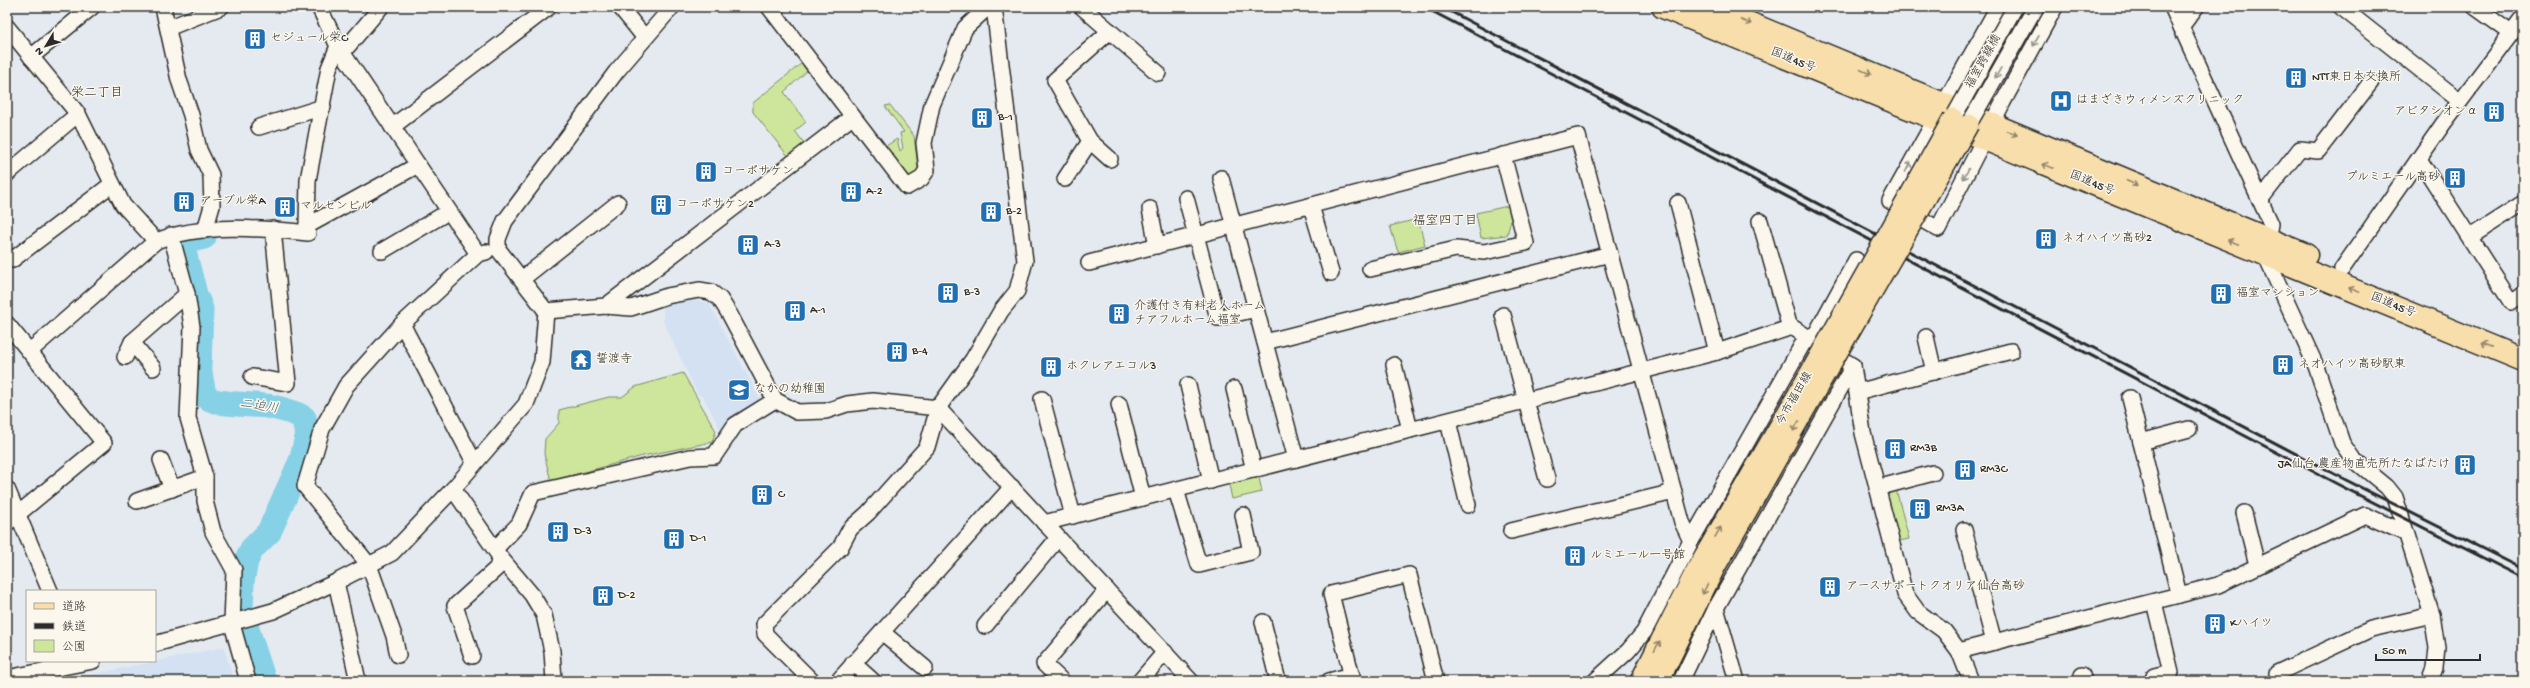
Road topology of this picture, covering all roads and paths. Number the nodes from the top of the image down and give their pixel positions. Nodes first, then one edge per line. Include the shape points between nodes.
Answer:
1 (92, 7) edge
2 (163, 7) edge
3 (221, 7) edge
4 (319, 7) edge
5 (381, 7) edge
6 (549, 7) edge
7 (620, 7) edge
8 (672, 7) edge
9 (769, 7) edge
10 (988, 7) edge
11 (994, 7) edge
12 (1663, 7) edge
13 (1710, 7) edge
14 (1998, 7) edge
15 (2015, 7) edge
16 (2055, 7) edge
17 (2172, 7) edge
18 (2196, 7) edge
19 (2341, 7) edge
20 (2475, 7) edge
21 (1088, 9) edge
22 (2033, 11) edge
23 (2523, 18) edge
24 (2181, 26) junction
25 (7, 27) edge
26 (168, 28) junction
27 (1110, 32) junction
28 (2511, 33) junction
29 (645, 38) junction
30 (340, 49) junction
31 (31, 57) junction
32 (1158, 73) dead end
33 (2371, 82) dead end
34 (2460, 101) junction
35 (323, 108) junction
36 (78, 114) junction
37 (1950, 116) junction
38 (852, 118) junction
39 (259, 127) dead end
40 (392, 127) junction
41 (1987, 132) junction
42 (1090, 141) junction
43 (1503, 155) junction
44 (1110, 159) dead end
45 (2419, 159) junction
46 (418, 165) junction
47 (7, 174) edge
48 (1221, 178) dead end
49 (1065, 179) dead end
50 (112, 184) junction
51 (1186, 198) dead end
52 (2260, 200) junction
53 (618, 203) dead end
54 (1678, 203) dead end
55 (2523, 203) edge
56 (1310, 206) junction
57 (1150, 209) dead end
58 (448, 212) junction
59 (1760, 221) dead end
60 (307, 226) junction
61 (1234, 226) junction
62 (273, 229) junction
63 (205, 230) junction
64 (171, 235) junction
65 (1196, 236) junction
66 (2470, 238) junction
67 (156, 241) junction
68 (1157, 246) junction
69 (2267, 248) junction
70 (498, 249) junction
71 (382, 251) dead end
72 (478, 254) junction
73 (1610, 254) junction
74 (12, 260) dead end
75 (1856, 260) dead end
76 (1089, 263) dead end
77 (1370, 269) dead end
78 (2342, 269) junction
79 (1331, 273) dead end
80 (522, 279) junction
81 (187, 294) junction
82 (2523, 294) edge
83 (606, 306) junction
84 (1256, 309) junction
85 (546, 311) junction
86 (1503, 315) dead end
87 (7, 324) edge
88 (402, 324) junction
89 (1790, 328) junction
90 (1926, 337) dead end
91 (1809, 339) junction
92 (132, 342) junction
93 (1265, 342) junction
94 (2523, 344) edge
95 (2011, 351) dead end
96 (30, 352) junction
97 (1717, 352) junction
98 (125, 357) dead end
99 (2523, 360) edge
100 (1394, 365) dead end
101 (1853, 366) junction
102 (153, 368) dead end
103 (1642, 371) junction
104 (1934, 372) junction
105 (252, 378) dead end
106 (1188, 385) dead end
107 (1234, 389) dead end
108 (1809, 389) junction
109 (1856, 392) junction
110 (2130, 398) dead end
111 (1042, 399) dead end
112 (775, 400) junction
113 (1526, 401) junction
114 (1119, 404) dead end
115 (938, 408) junction
116 (1448, 421) junction
117 (2189, 429) dead end
118 (1410, 430) junction
119 (2141, 442) junction
120 (1296, 459) junction
121 (161, 460) dead end
122 (474, 462) junction
123 (1254, 470) junction
124 (1933, 473) dead end
125 (205, 477) junction
126 (1547, 479) dead end
127 (1211, 481) junction
128 (1012, 487) junction
129 (1877, 488) junction
130 (7, 489) edge
131 (172, 489) junction
132 (453, 489) junction
133 (1176, 490) junction
134 (1674, 492) junction
135 (1143, 498) junction
136 (137, 501) dead end
137 (1468, 505) dead end
138 (2244, 513) dead end
139 (1243, 514) dead end
140 (1073, 516) junction
141 (12, 518) edge
142 (1044, 523) junction
143 (1964, 530) dead end
144 (1511, 531) dead end
145 (2405, 533) junction
146 (1058, 538) junction
147 (1691, 542) junction
148 (498, 553) junction
149 (369, 565) junction
150 (2257, 565) junction
151 (336, 582) junction
152 (49, 590) edge
153 (1107, 590) junction
154 (2179, 595) junction
155 (2154, 602) junction
156 (1716, 608) junction
157 (2432, 615) junction
158 (239, 622) junction
159 (1263, 622) dead end
160 (985, 626) dead end
161 (882, 632) junction
162 (1994, 642) junction
163 (156, 644) edge
164 (1959, 651) junction
165 (1165, 652) junction
166 (398, 655) dead end
167 (472, 656) dead end
168 (85, 662) edge
169 (854, 663) junction
170 (926, 668) dead end
171 (2277, 673) dead end
172 (2154, 676) dead end
173 (7, 678) edge
174 (1352, 678) edge
175 (248, 681) edge
176 (358, 681) edge
177 (554, 681) edge
178 (812, 681) edge
179 (838, 681) edge
180 (873, 681) edge
181 (1062, 681) edge
182 (1140, 681) edge
183 (1191, 681) edge
184 (1278, 681) edge
185 (1329, 681) edge
186 (1436, 681) edge
187 (1595, 681) edge
188 (1640, 681) edge
189 (1659, 681) edge
190 (1681, 681) edge
191 (1737, 681) edge
192 (1971, 681) edge
193 (2430, 681) edge

1 - 31 street
2 - 26 street
3 - 26 street
4 - 30 street
5 - 30 street
6 - 40 street
7 - 29 street
8 - 29 street
9 - 38 street
10 - 38 street via 965,28 932,105 924,143 927,170 921,179 907,186
11 - 115 street via 1025,261 1017,291 1001,311 973,359
12 - 37 highway, 国道45号
13 -> 37 highway, 国道45号
14 - 37 street
15 - 37 street, 福室跨線橋, bridge
16 -> 41 street
17 - 24 street
18 - 24 street
19 - 34 street
20 - 28 street
21 - 27 street
22 -> 37 street, 福室跨線橋, bridge
23 - 28 street
24 - 52 street
25 - 31 street
26 - 63 street via 179,80 199,150 211,175 212,206
27 - 32 street
27 - 42 street via 1055,80
28 - 34 street
29 - 70 street via 616,72 504,220 498,238
30 - 35 street via 329,68
30 - 40 street
31 - 36 street
33 - 52 street via 2318,151 2300,149
34 - 45 street
35 - 39 street
35 - 60 street via 308,180
36 - 47 street
36 - 50 street
37 - 41 highway, 国道45号
41 -> 37 street via 1938,229 1890,201
37 - 108 main road, 今市福田線, bridge
38 - 83 street
40 - 46 street
41 - 69 highway, 国道45号
42 - 44 street
42 - 49 street
43 - 56 street
43 - 73 street via 1578,136
43 - 77 street via 1526,243 1484,252 1456,249
45 - 66 street
45 - 78 street
46 - 58 street
46 - 60 street
48 - 61 street
50 - 67 street via 123,205
50 - 74 street
51 - 65 street
52 - 69 street via 2271,224
53 - 80 street
54 - 97 street
55 - 66 street
56 - 61 street
56 - 79 street
57 - 68 street
58 - 71 street
58 - 72 street
59 - 89 street
60 - 62 street via 308,233
61 - 65 street
61 - 84 street
62 - 63 street
62 - 105 street via 288,383
63 - 64 street
64 - 67 street
64 - 81 street
65 - 68 street
65 - 84 street via 1218,318
66 - 82 street via 2511,302
67 - 96 street
68 - 76 street
69 - 78 highway, 国道45号
99 -> 69 highway, 国道45号
69 - 145 street via 2316,366 2342,443 2353,459 2387,487 2395,498
70 - 72 street
70 - 80 street
72 - 88 street
73 - 93 street
73 - 103 street
75 - 91 street
78 - 94 highway, 国道45号
80 - 85 street
81 - 92 street
81 - 125 street via 192,327 188,418
83 - 85 street
83 - 112 street via 631,308 667,296 700,290 711,292 720,299 730,315
84 - 93 street
85 - 122 street via 542,362 526,404
86 - 113 street
87 - 96 street
88 - 122 street
88 - 149 street via 346,386 322,429 305,486
89 - 91 street
89 - 97 street
90 - 104 street
91 - 101 street
91 - 147 street
92 - 98 street
92 - 102 street
93 - 120 street
95 - 104 street
96 - 141 street via 104,443
97 - 103 street
100 - 118 street
101 - 109 street
101 - 156 street
103 - 113 street
103 - 134 street
104 - 109 street
106 - 127 street
107 - 123 street
188 -> 108 main road, 今市福田線 via 1697,568
108 -> 189 main road, 今市福田線
109 - 129 street
110 - 119 street
111 - 140 street
112 - 115 street via 797,412 826,411 847,404 873,401
112 - 148 street via 735,425 714,456 690,457 533,493 519,524
113 - 116 street
113 - 126 street
114 - 135 street
115 - 128 street
115 - 178 street via 927,447 868,513 850,529 840,548 764,624 765,634
116 - 118 street
116 - 137 street
117 - 119 street
118 - 120 street
119 - 154 street
120 - 123 street
121 - 131 street
122 - 132 street
123 - 127 street
124 - 129 street
125 - 131 street
125 - 158 street via 205,501 213,532 234,570
127 - 133 street
128 - 142 street
128 - 161 street
129 - 164 street via 1905,594 1918,612 1944,631
130 - 141 street
131 - 136 street
132 - 148 street
132 - 149 street via 392,553
133 - 135 street
133 - 139 street via 1199,565 1251,552
134 - 144 street
134 - 147 street via 1682,522
135 - 140 street
138 - 150 street
140 - 142 street
141 - 152 street
142 - 146 street
143 - 162 street
145 - 150 street via 2365,515
145 - 157 street
146 - 153 street
146 - 160 street
147 - 187 street via 1644,632 1628,651
148 - 167 street via 497,568 455,606
148 - 177 street via 532,595 544,616 552,651
149 - 151 street
149 - 166 street via 394,636
150 - 154 street via 2218,585
151 - 158 street
151 - 176 street
153 - 165 street
153 - 181 street via 1044,664
154 - 155 street
155 - 162 street
155 - 172 street via 2171,672
156 - 190 street
156 - 191 street
157 - 171 street via 2371,629
157 - 193 street via 2438,648
158 - 163 street
158 - 175 street
159 - 184 street
161 - 169 street
161 - 170 street
162 - 164 street
164 - 192 street
165 - 182 street
165 - 183 street
168 - 173 street
169 - 179 street
169 - 180 street
174 - 185 street
174 - 186 street via 1331,594 1409,575

